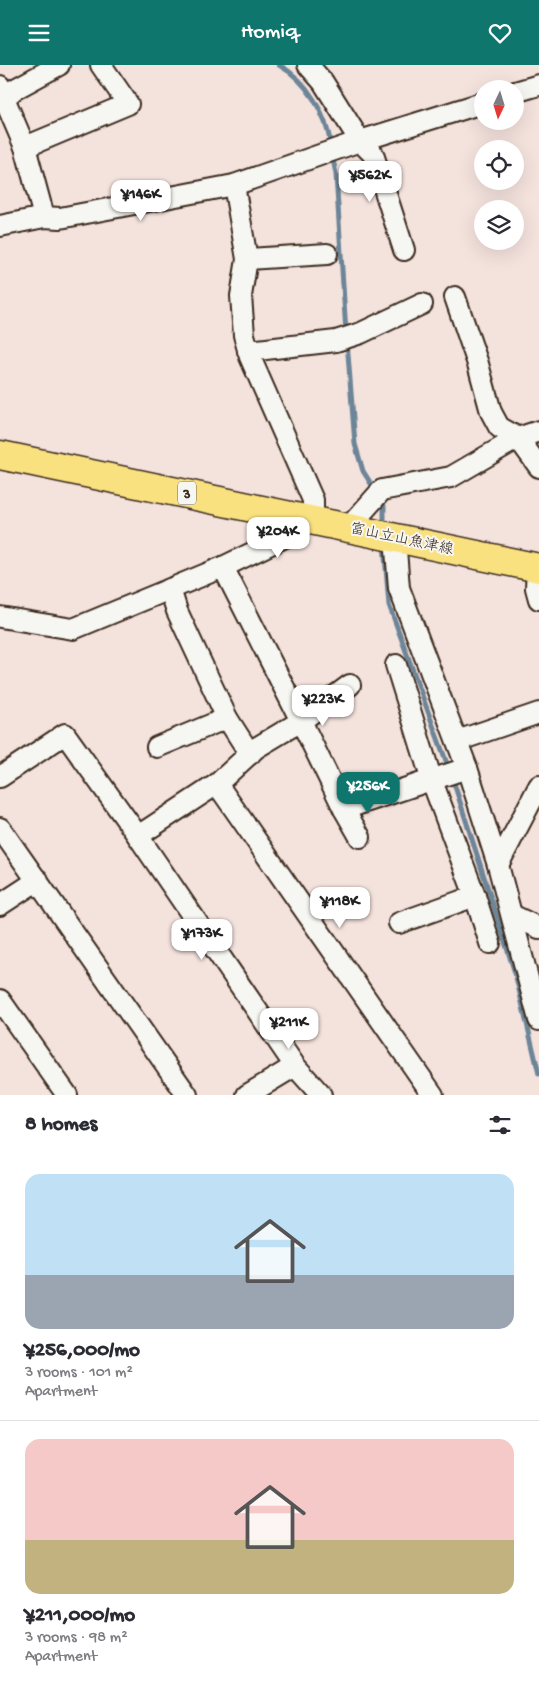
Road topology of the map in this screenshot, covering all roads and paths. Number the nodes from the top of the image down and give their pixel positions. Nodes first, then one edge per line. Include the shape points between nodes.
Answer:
1 (59, 65) edge
2 (101, 65) edge
3 (308, 65) edge
4 (539, 85) edge
5 (524, 89) edge
6 (2, 94) edge
7 (474, 106) edge
8 (351, 145) junction
9 (25, 147) junction
10 (234, 185) junction
11 (44, 217) junction
12 (0, 226) edge
13 (404, 250) dead end
14 (327, 255) dead end
15 (247, 259) junction
16 (455, 297) dead end
17 (422, 305) dead end
18 (248, 351) junction
19 (539, 431) edge
20 (518, 438) junction
21 (0, 455) edge
22 (539, 467) edge
23 (304, 518) junction
24 (378, 533) junction
25 (223, 567) junction
26 (538, 568) edge
27 (170, 589) junction
28 (539, 599) edge
29 (0, 617) edge
30 (396, 665) dead end
31 (350, 685) dead end
32 (539, 713) edge
33 (227, 718) junction
34 (301, 721) junction
35 (457, 741) junction
36 (157, 747) dead end
37 (250, 754) junction
38 (464, 769) junction
39 (0, 777) edge
40 (436, 780) junction
41 (217, 784) junction
42 (539, 787) edge
43 (344, 809) junction
44 (0, 828) edge
45 (138, 836) junction
46 (360, 837) dead end
47 (498, 865) junction
48 (38, 880) junction
49 (475, 896) junction
50 (0, 905) edge
51 (512, 915) junction
52 (399, 923) dead end
53 (539, 928) edge
54 (490, 943) dead end
55 (0, 1000) edge
56 (539, 1019) edge
57 (295, 1066) junction
58 (67, 1095) edge
59 (187, 1095) edge
60 (247, 1095) edge
61 (321, 1095) edge
62 (433, 1095) edge

1 - 6 street
2 - 9 street via 128,104
3 - 8 street via 323,82
4 - 5 street
6 - 9 street
7 - 8 street
8 - 10 street
8 - 13 street via 373,154
9 - 11 street
10 - 11 street via 60,218
10 - 15 street
11 - 12 street
14 - 15 street
15 - 18 street via 241,296
16 - 20 street via 491,412 499,427
17 - 18 street via 336,341
18 - 23 street via 313,500
19 - 20 street
20 - 22 street
20 - 24 street via 451,477 376,497
21 - 23 main road, 富山立山魚津線 / 3
23 - 24 main road, 富山立山魚津線 / 3
23 - 25 street via 287,535
24 - 26 main road, 富山立山魚津線 / 3
24 - 35 street
25 - 27 street
25 - 34 street
26 - 28 street via 536,588
27 - 29 street via 73,629
27 - 33 street via 180,619
30 - 40 street
31 - 34 street
32 - 35 street
33 - 36 street
33 - 37 street
34 - 37 street
34 - 43 street
35 - 38 street
37 - 41 street
38 - 40 street
38 - 47 street
39 - 45 street via 65,734
40 - 43 street
40 - 49 street
41 - 45 street
41 - 62 street
42 - 47 street
43 - 46 street
44 - 48 street
45 - 57 street
47 - 51 street
48 - 50 street
48 - 59 street
49 - 52 street
49 - 54 street
51 - 53 street
51 - 56 street
55 - 58 street
57 - 60 street
57 - 61 street

